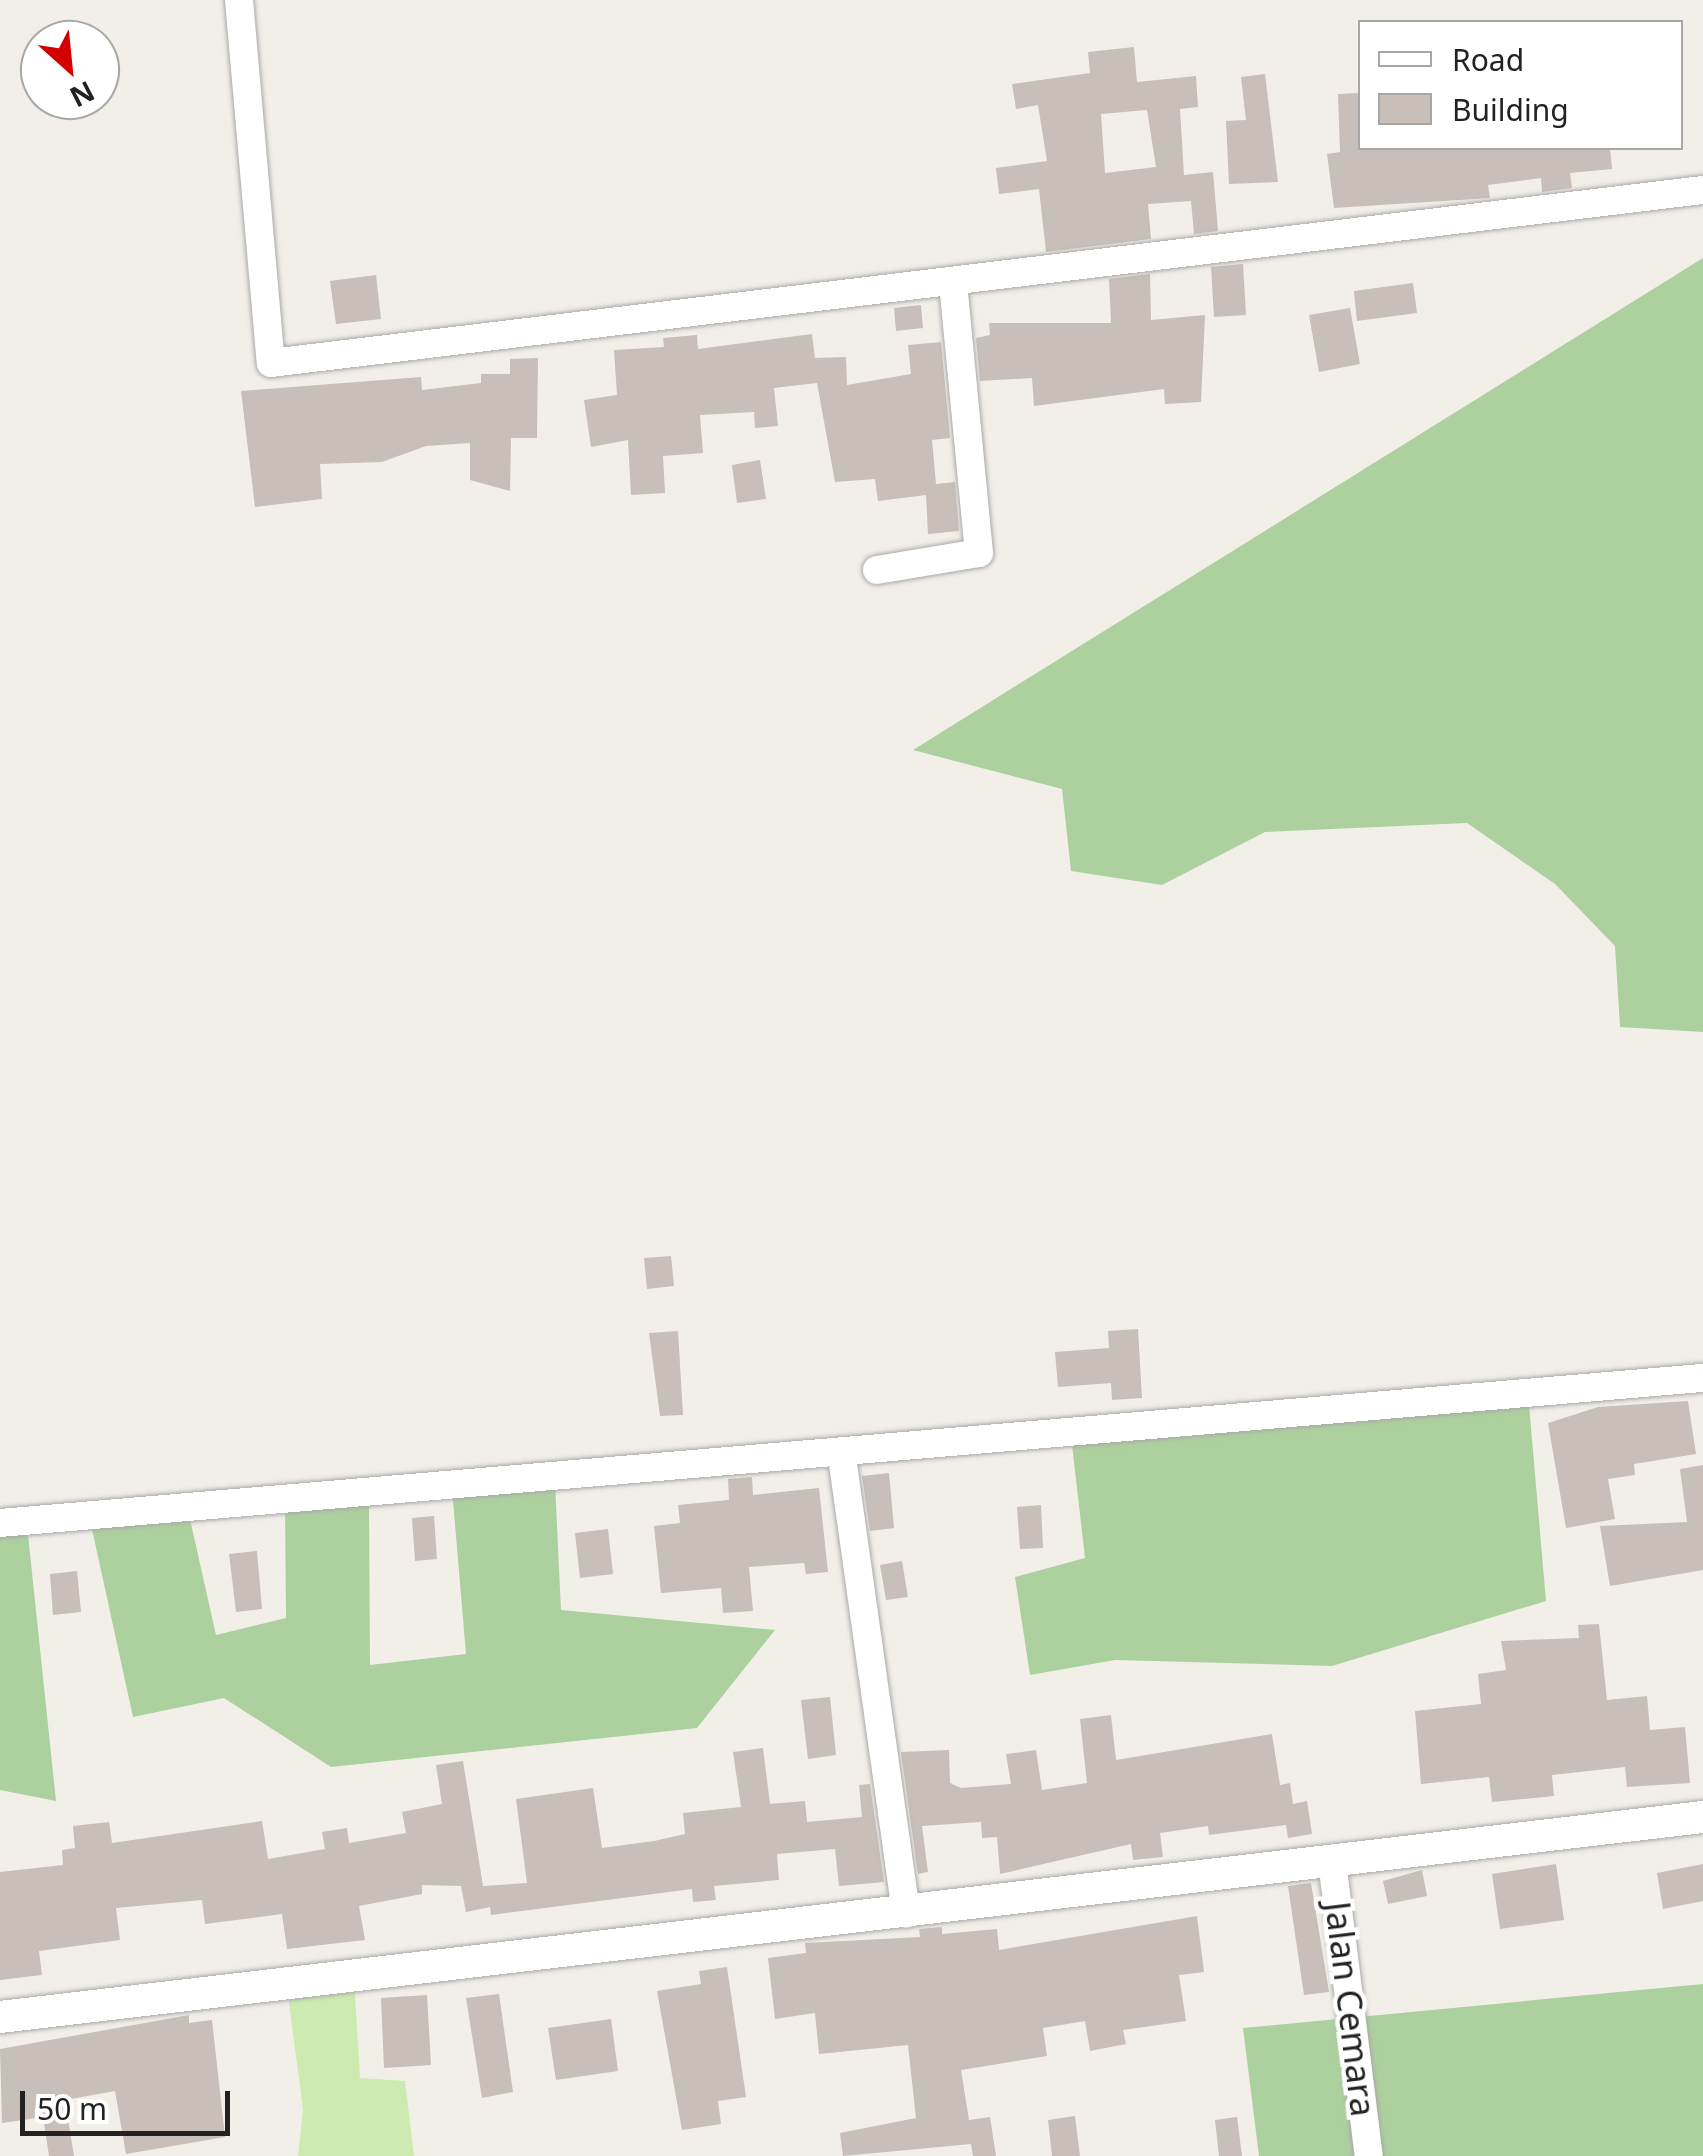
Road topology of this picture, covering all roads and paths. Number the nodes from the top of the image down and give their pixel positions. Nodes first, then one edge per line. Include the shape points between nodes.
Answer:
1 (239, 0) edge
2 (1703, 190) edge
3 (952, 281) junction
4 (877, 570) dead end
5 (1703, 1378) edge
6 (842, 1457) junction
7 (0, 1523) edge
8 (1703, 1817) edge
9 (1332, 1861) junction
10 (906, 1914) junction
11 (0, 2017) edge
12 (1369, 2156) edge

1 - 3 street via 271,363
2 - 3 street
3 - 4 street via 978,553
5 - 6 street
6 - 7 street
6 - 10 street
8 - 9 street
9 - 10 street
9 - 12 street, Jalan Cemara
10 - 11 street

